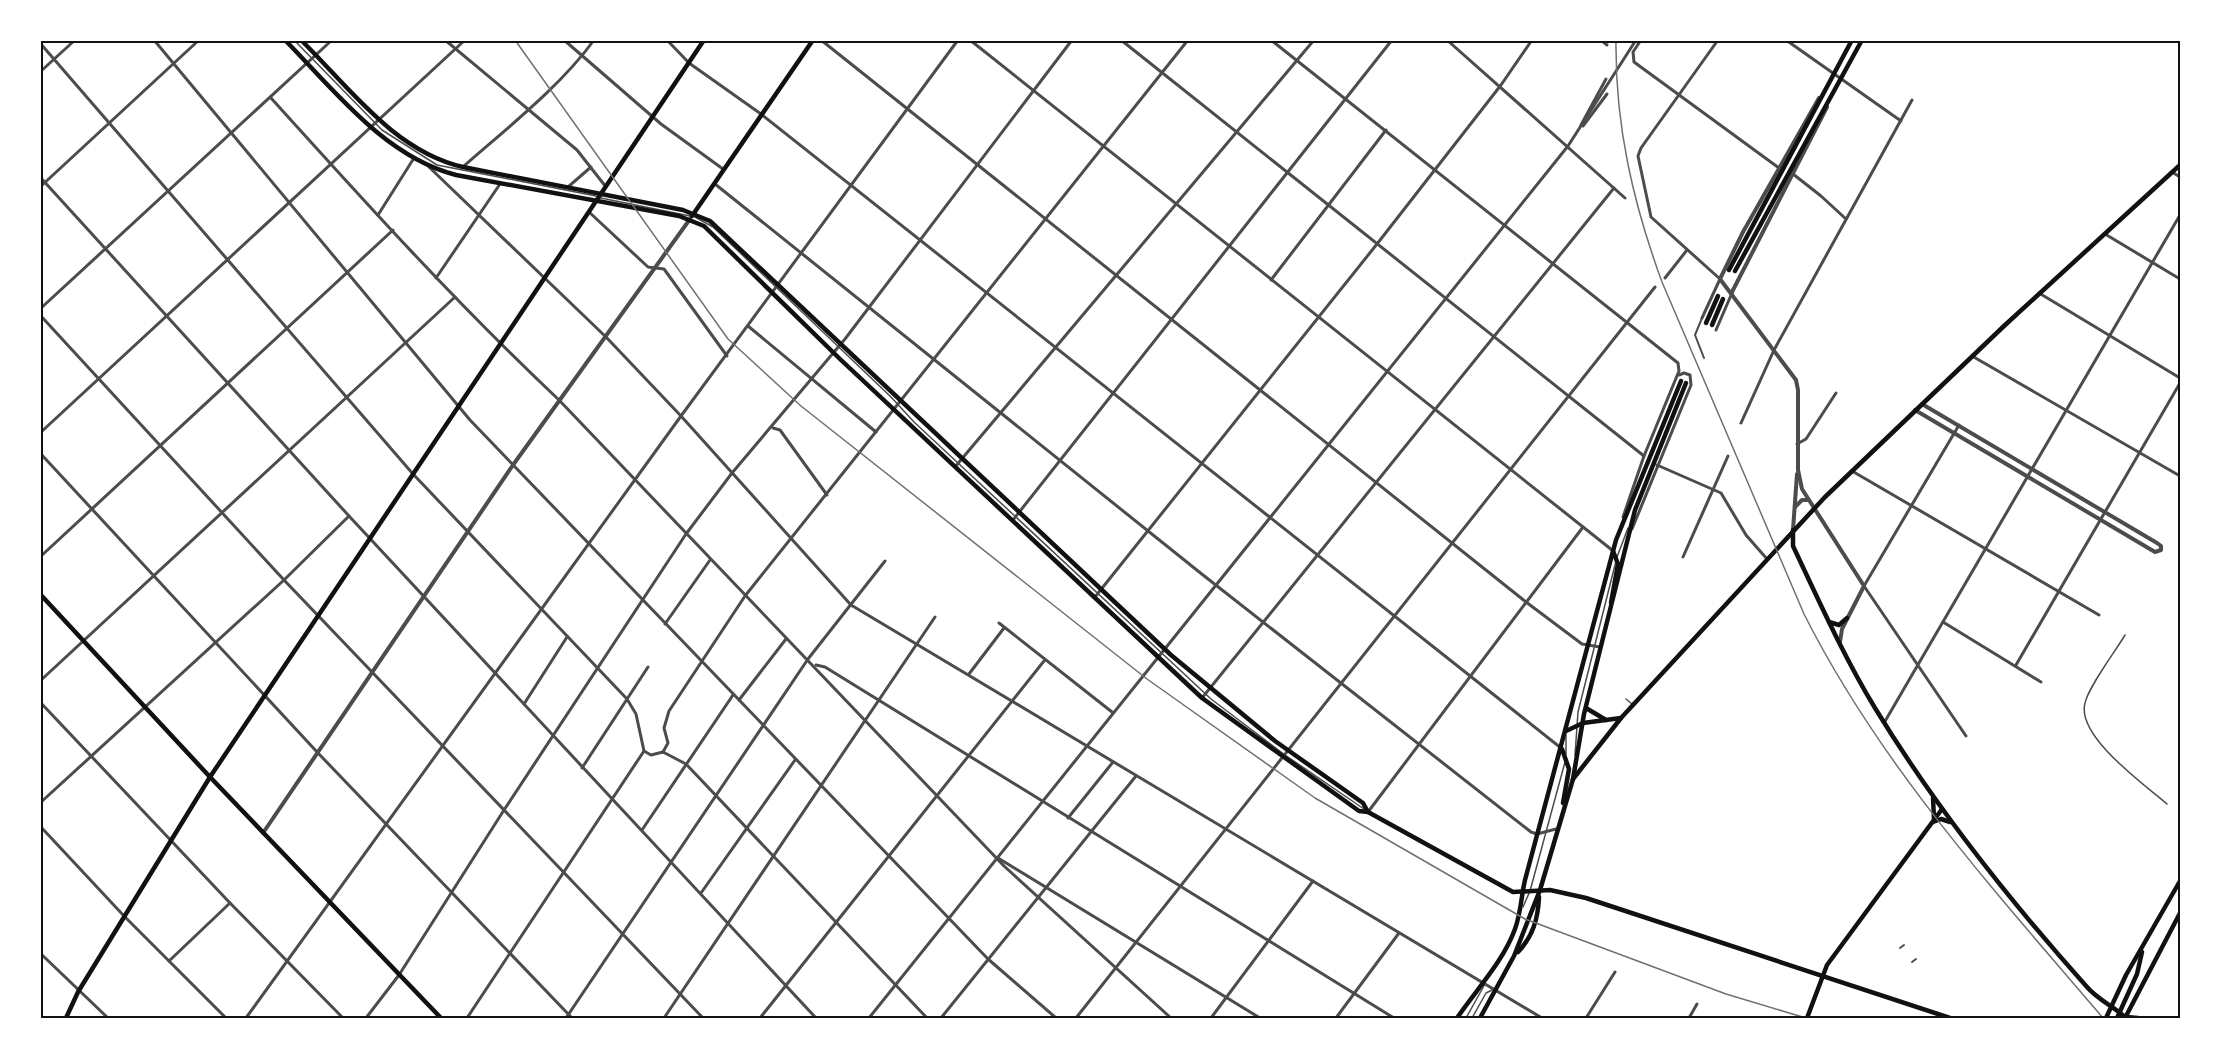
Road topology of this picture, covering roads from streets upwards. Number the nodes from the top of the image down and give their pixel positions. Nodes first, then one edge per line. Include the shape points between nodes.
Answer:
1 (75, 40) edge
2 (154, 40) edge
3 (199, 40) edge
4 (285, 40) edge
5 (301, 40) edge
6 (332, 40) edge
7 (445, 40) edge
8 (465, 40) edge
9 (564, 40) edge
10 (594, 40) edge
11 (667, 40) edge
12 (704, 40) edge
13 (813, 40) edge
14 (820, 40) edge
15 (958, 40) edge
16 (970, 40) edge
17 (1072, 40) edge
18 (1121, 40) edge
19 (1188, 40) edge
20 (1271, 40) edge
21 (1314, 40) edge
22 (1392, 40) edge
23 (1447, 40) edge
24 (1532, 40) edge
25 (1601, 40) edge
26 (1636, 40) edge
27 (1641, 40) edge
28 (1718, 40) edge
29 (1786, 40) edge
30 (1852, 40) edge
31 (1861, 41) edge
32 (40, 43) edge
33 (1607, 45) dead end
34 (455, 49) junction
35 (582, 56) junction
36 (312, 59) junction
37 (54, 60) junction
38 (1297, 61) junction
39 (173, 63) junction
40 (689, 63) junction
41 (40, 72) edge
42 (1162, 73) junction
43 (1834, 74) junction
44 (1841, 78) junction
45 (1606, 79) dead end
46 (1831, 80) junction
47 (1500, 86) junction
48 (1837, 86) junction
49 (1034, 92) junction
50 (1607, 94) dead end
51 (1680, 95) junction
52 (271, 98) junction
53 (1346, 99) junction
54 (1912, 100) dead end
55 (527, 110) junction
56 (906, 110) junction
57 (761, 114) junction
58 (652, 117) junction
59 (1901, 121) junction
60 (109, 124) junction
61 (376, 124) junction
62 (1580, 129) junction
63 (1386, 130) junction
64 (1237, 133) junction
65 (232, 134) junction
66 (1103, 146) junction
67 (1568, 146) junction
68 (415, 157) junction
69 (423, 162) junction
70 (330, 164) junction
71 (2181, 165) edge
72 (463, 167) junction
73 (591, 167) junction
74 (977, 167) junction
75 (1779, 168) junction
76 (723, 169) junction
77 (1434, 169) junction
78 (2172, 172) junction
79 (1288, 174) junction
80 (1792, 174) junction
81 (40, 177) edge
82 (2181, 177) edge
83 (45, 182) junction
84 (500, 183) junction
85 (714, 183) junction
86 (40, 187) edge
87 (568, 187) junction
88 (606, 187) junction
89 (851, 187) junction
90 (1614, 189) junction
91 (169, 191) junction
92 (599, 197) junction
93 (1625, 198) dead end
94 (290, 203) junction
95 (1176, 205) junction
96 (1329, 205) junction
97 (589, 212) junction
98 (378, 215) junction
99 (2181, 215) edge
100 (479, 216) junction
101 (692, 216) junction
102 (1846, 219) junction
103 (1044, 221) junction
104 (1505, 226) junction
105 (393, 231) junction
106 (2104, 234) junction
107 (920, 241) junction
108 (1377, 244) junction
109 (1231, 248) junction
110 (106, 250) junction
111 (1687, 250) junction
112 (800, 253) junction
113 (228, 259) junction
114 (2152, 262) junction
115 (1552, 264) junction
116 (655, 268) junction
117 (347, 272) junction
118 (1116, 277) junction
119 (436, 278) junction
120 (545, 278) junction
121 (1665, 278) dead end
122 (1720, 279) junction
123 (2181, 279) edge
124 (1271, 280) junction
125 (1655, 287) dead end
126 (775, 288) junction
127 (1732, 293) junction
128 (2039, 293) junction
129 (987, 295) junction
130 (455, 297) junction
131 (1721, 298) dead end
132 (1447, 299) junction
133 (869, 307) junction
134 (40, 309) edge
135 (40, 315) edge
136 (167, 316) junction
137 (1318, 317) junction
138 (1172, 321) junction
139 (1627, 322) junction
140 (1707, 322) junction
141 (748, 326) junction
142 (287, 329) junction
143 (1716, 330) dead end
144 (606, 337) junction
145 (1493, 337) junction
146 (2109, 337) junction
147 (406, 342) junction
148 (501, 345) junction
149 (837, 348) junction
150 (1055, 349) junction
151 (1774, 350) junction
152 (727, 356) junction
153 (1972, 356) junction
154 (1704, 358) dead end
155 (935, 359) junction
156 (1388, 373) junction
157 (2181, 378) edge
158 (100, 379) junction
159 (811, 380) junction
160 (1684, 381) junction
161 (2181, 383) edge
162 (228, 384) junction
163 (1258, 390) junction
164 (1836, 393) dead end
165 (1114, 395) junction
166 (1569, 395) junction
167 (346, 397) junction
168 (559, 399) junction
169 (1922, 404) junction
170 (898, 405) junction
171 (459, 407) junction
172 (1434, 410) junction
173 (1915, 410) junction
174 (2067, 410) junction
175 (1002, 411) junction
176 (681, 416) junction
177 (1741, 423) dead end
178 (1959, 425) junction
179 (771, 428) junction
180 (876, 432) junction
181 (40, 433) edge
182 (1955, 433) junction
183 (1797, 444) junction
184 (161, 445) junction
185 (1328, 445) junction
186 (290, 451) junction
187 (2140, 452) junction
188 (40, 453) edge
189 (1644, 456) junction
190 (1728, 456) dead end
191 (1062, 460) junction
192 (959, 463) junction
193 (1201, 463) junction
194 (513, 465) junction
195 (1657, 465) junction
196 (2033, 468) junction
197 (1510, 470) junction
198 (1798, 470) junction
199 (1852, 471) junction
200 (732, 473) junction
201 (413, 474) junction
202 (2181, 476) edge
203 (2028, 477) junction
204 (635, 480) junction
205 (1375, 481) junction
206 (1713, 489) junction
207 (826, 495) junction
208 (1809, 501) junction
209 (1912, 505) junction
210 (1795, 507) junction
211 (92, 509) junction
212 (1813, 509) junction
213 (2105, 511) junction
214 (223, 513) junction
215 (349, 516) junction
216 (1016, 516) junction
217 (1270, 517) junction
218 (2100, 520) junction
219 (1622, 522) junction
220 (1583, 527) junction
221 (468, 530) junction
222 (1793, 530) junction
223 (1148, 531) junction
224 (1631, 531) junction
225 (686, 534) junction
226 (370, 538) junction
227 (791, 538) junction
228 (1452, 543) junction
229 (588, 544) junction
230 (1986, 549) junction
231 (1613, 551) junction
232 (1316, 554) junction
233 (40, 556) edge
234 (1683, 557) dead end
235 (1767, 559) junction
236 (710, 560) junction
237 (885, 561) dead end
238 (154, 574) junction
239 (284, 580) junction
240 (1216, 585) junction
241 (1864, 586) junction
242 (2058, 592) junction
243 (40, 594) edge
244 (1098, 594) junction
245 (423, 596) junction
246 (745, 596) junction
247 (642, 600) junction
248 (1526, 602) junction
249 (851, 605) junction
250 (541, 608) junction
251 (1611, 608) junction
252 (319, 615) junction
253 (2099, 615) dead end
254 (935, 617) dead end
255 (1394, 617) junction
256 (1847, 618) junction
257 (1263, 622) junction
258 (1829, 622) junction
259 (1943, 622) junction
260 (999, 623) dead end
261 (665, 624) junction
262 (1004, 628) junction
263 (567, 637) junction
264 (786, 638) junction
265 (83, 641) junction
266 (216, 642) junction
267 (917, 643) junction
268 (1602, 644) junction
269 (1840, 645) junction
270 (1591, 647) junction
271 (1161, 653) junction
272 (808, 659) junction
273 (1044, 661) junction
274 (702, 662) junction
275 (814, 664) junction
276 (1919, 665) junction
277 (2016, 665) junction
278 (648, 667) dead end
279 (597, 669) junction
280 (372, 673) junction
281 (495, 674) junction
282 (968, 675) junction
283 (1469, 676) junction
284 (40, 681) edge
285 (2041, 682) dead end
286 (1342, 685) junction
287 (1205, 693) junction
288 (265, 694) junction
289 (733, 694) junction
290 (627, 699) junction
291 (739, 700) junction
292 (878, 701) junction
293 (40, 702) edge
294 (1011, 702) junction
295 (523, 704) junction
296 (145, 707) junction
297 (1586, 708) junction
298 (1112, 712) junction
299 (1621, 718) junction
300 (865, 720) junction
301 (1606, 720) junction
302 (1583, 723) junction
303 (1884, 723) junction
304 (763, 726) junction
305 (1566, 731) junction
306 (554, 736) junction
307 (1966, 736) dead end
308 (1418, 745) junction
309 (442, 746) junction
310 (1087, 746) junction
311 (1562, 749) junction
312 (644, 751) junction
313 (663, 752) junction
314 (318, 753) junction
315 (1285, 755) junction
316 (968, 757) junction
317 (92, 758) junction
318 (795, 760) junction
319 (1113, 762) junction
320 (687, 764) junction
321 (582, 768) junction
322 (1136, 776) junction
323 (210, 777) junction
324 (1573, 779) junction
325 (820, 787) junction
326 (938, 795) junction
327 (715, 796) junction
328 (1933, 796) junction
329 (611, 799) junction
330 (1042, 802) junction
331 (40, 803) edge
332 (1563, 806) junction
333 (1942, 809) junction
334 (504, 810) junction
335 (1368, 812) junction
336 (1068, 818) junction
337 (385, 822) junction
338 (1933, 822) junction
339 (1954, 824) junction
340 (40, 826) edge
341 (746, 827) junction
342 (1224, 827) junction
343 (1557, 829) junction
344 (642, 830) junction
345 (263, 833) junction
346 (1092, 833) junction
347 (1538, 834) junction
348 (171, 840) junction
349 (774, 857) junction
350 (889, 857) junction
351 (996, 857) junction
352 (671, 862) junction
353 (564, 872) junction
354 (1313, 881) junction
355 (2181, 881) edge
356 (1179, 886) junction
357 (1048, 887) junction
358 (1540, 890) junction
359 (1522, 892) junction
360 (452, 893) junction
361 (701, 893) junction
362 (1038, 899) junction
363 (328, 901) junction
364 (230, 903) junction
365 (2181, 913) edge
366 (124, 916) junction
367 (948, 918) junction
368 (836, 922) junction
369 (729, 924) junction
370 (623, 933) junction
371 (1399, 933) junction
372 (1269, 940) junction
373 (1136, 941) junction
374 (1904, 945) dead end
375 (2144, 946) junction
376 (1900, 948) dead end
377 (40, 953) edge
378 (509, 954) junction
379 (988, 959) junction
380 (1916, 959) dead end
381 (169, 961) junction
382 (287, 961) junction
383 (1912, 962) dead end
384 (1115, 969) junction
385 (1615, 972) dead end
386 (399, 975) junction
387 (1821, 976) junction
388 (1484, 983) junction
389 (895, 985) junction
390 (786, 986) junction
391 (1495, 989) junction
392 (78, 992) junction
393 (1354, 994) junction
394 (681, 995) junction
395 (1226, 998) junction
396 (1697, 1004) dead end
397 (2111, 1007) junction
398 (567, 1016) edge
399 (2119, 1016) edge
400 (66, 1018) edge
401 (108, 1018) edge
402 (226, 1018) edge
403 (246, 1018) edge
404 (342, 1018) edge
405 (366, 1018) edge
406 (441, 1018) edge
407 (467, 1018) edge
408 (572, 1018) edge
409 (664, 1018) edge
410 (703, 1018) edge
411 (760, 1018) edge
412 (816, 1018) edge
413 (869, 1018) edge
414 (927, 1018) edge
415 (941, 1018) edge
416 (1056, 1018) edge
417 (1076, 1018) edge
418 (1171, 1018) edge
419 (1210, 1018) edge
420 (1260, 1018) edge
421 (1336, 1018) edge
422 (1394, 1018) edge
423 (1457, 1018) edge
424 (1480, 1018) edge
425 (1542, 1018) edge
426 (1586, 1018) edge
427 (1689, 1018) edge
428 (1807, 1018) edge
429 (1950, 1018) edge
430 (2106, 1018) edge
431 (2126, 1018) edge
432 (2138, 1018) edge

1 - 37 street
2 - 39 street
3 - 39 street
4 - 36 main road
5 - 36 main road
6 - 36 street
7 - 34 street
8 - 34 street
9 - 35 street
10 - 35 street
11 - 40 street
12 - 40 main road
13 - 57 main road
14 - 56 street
15 - 56 street
16 - 49 street
17 - 49 street
18 - 42 street
19 - 42 street
20 - 38 street
21 - 38 street
22 - 53 street
23 - 47 street
24 - 47 street
25 - 33 street
26 - 62 street
27 - 51 street via 1632,58
28 - 51 street
29 - 43 street
30 - 43 main road
31 - 44 main road
32 - 37 street
34 - 55 street
34 - 61 street
35 - 55 street
35 - 58 street
36 - 52 street
36 - 61 main road
36 - 61 main road
37 - 41 street
37 - 60 street
38 - 53 street
38 - 64 street
39 - 60 street
39 - 65 street
40 - 57 street
40 - 58 main road
42 - 64 street
42 - 66 street
43 - 44 street
43 - 46 main road
44 - 48 main road
44 - 59 street
45 - 62 street
46 - 48 main road via 1732,271
46 - 75 street
47 - 67 street
47 - 77 street
48 - 80 street
49 - 66 street
49 - 74 street
50 - 62 street
51 - 75 street
51 - 111 street via 1638,156 1651,217
52 - 65 street
52 - 70 street
53 - 63 street
53 - 79 street
54 - 59 street
55 - 72 street
55 - 73 street via 570,144
56 - 74 street
56 - 89 street
57 - 76 main road
57 - 89 street
58 - 76 street
58 - 88 main road
59 - 102 street
60 - 83 street
60 - 91 street
61 - 68 main road
61 - 70 street
61 - 72 main road via 423,151
62 - 67 street
63 - 77 street
63 - 96 street
64 - 79 street
64 - 95 street
65 - 91 street
65 - 94 street
66 - 95 street
66 - 103 street
67 - 90 street
67 - 104 street
68 - 69 main road
68 - 98 street
69 - 84 main road via 445,172
69 - 100 street
70 - 94 street
70 - 98 street
71 - 78 main road
72 - 87 main road
73 - 87 street
73 - 88 street
74 - 103 street
74 - 107 street
75 - 122 street
76 - 85 main road
77 - 104 street
77 - 108 street
78 - 82 street
78 - 106 main road
79 - 96 street
79 - 109 street
80 - 102 street
80 - 127 street
81 - 83 street
83 - 86 street
83 - 110 street
84 - 92 main road
84 - 100 street
85 - 101 main road
85 - 112 street
87 - 92 main road
88 - 92 main road
89 - 107 street
89 - 112 street
90 - 93 street
90 - 115 street
91 - 110 street
91 - 113 street
92 - 97 main road
92 - 101 main road
92 - 101 main road
94 - 113 street
94 - 117 street
95 - 109 street
95 - 118 street
96 - 108 street
96 - 124 street
97 - 116 street via 648,267
97 - 120 main road
98 - 105 street
99 - 114 street
100 - 119 street
100 - 120 street
101 - 116 street
101 - 126 main road
101 - 126 main road via 718,227
102 - 151 street
103 - 118 street
103 - 129 street
104 - 115 street
104 - 132 street
105 - 117 street
105 - 119 street
106 - 114 street
106 - 128 main road
107 - 129 street
107 - 133 street
108 - 132 street
108 - 137 street
109 - 124 street
109 - 138 street
110 - 134 street
110 - 136 street
111 - 121 street
111 - 122 street
112 - 126 street
112 - 133 street
113 - 136 street
113 - 142 street
114 - 123 street
114 - 146 street
115 - 139 street
115 - 145 street
116 - 144 street
116 - 152 street via 664,269
117 - 142 street
117 - 147 street
118 - 138 street
118 - 150 street
119 - 130 street
120 - 144 street
120 - 148 main road
122 - 127 street
122 - 140 street
124 - 137 street
125 - 139 street
126 - 141 street
126 - 149 main road
126 - 149 main road
127 - 143 street
127 - 151 street
128 - 146 street
128 - 153 main road
129 - 150 street
129 - 155 street
130 - 147 street
130 - 148 street
131 - 140 main road
132 - 145 street
132 - 156 street
133 - 149 street
133 - 155 street
135 - 158 street
136 - 158 street
136 - 162 street
137 - 156 street
137 - 163 street
138 - 163 street
138 - 165 street
139 - 160 street via 1678,363
139 - 166 street
140 - 154 street via 1695,335
141 - 152 street
141 - 159 street
142 - 162 street
142 - 167 street
144 - 168 street
144 - 176 street
145 - 166 street
145 - 172 street
146 - 157 street
146 - 174 street
147 - 167 street
147 - 171 street
148 - 168 street
148 - 171 main road
149 - 159 street
149 - 170 main road
149 - 170 main road
150 - 165 street
150 - 175 street
151 - 177 street
151 - 183 street via 1798,385
152 - 176 street
153 - 169 main road
153 - 174 street
155 - 170 street
155 - 175 street
156 - 172 street
156 - 185 street
158 - 181 street
158 - 184 street
159 - 179 street
159 - 180 street
160 - 189 street
160 - 195 street
160 - 219 main road
160 - 224 main road via 1635,510
161 - 187 street
162 - 184 street
162 - 186 street
163 - 185 street
163 - 193 street
164 - 183 street via 1806,439
165 - 191 street
165 - 193 street
166 - 189 street
166 - 197 street
167 - 186 street
167 - 201 street
168 - 194 street
168 - 204 street
169 - 173 main road
169 - 178 street
170 - 180 street
170 - 192 main road
170 - 192 main road
171 - 194 street
171 - 201 main road
172 - 197 street
172 - 205 street
173 - 182 street
173 - 199 main road
174 - 187 street
174 - 196 street
175 - 191 street
175 - 192 street
176 - 200 street
176 - 204 street
178 - 182 street
178 - 196 street
179 - 200 street
179 - 207 street via 780,430
180 - 207 street
182 - 203 street
182 - 209 street
183 - 198 street
184 - 211 street
184 - 214 street
185 - 205 street
185 - 217 street
186 - 214 street
186 - 215 street
187 - 202 street
187 - 213 street
188 - 211 street
189 - 219 street
190 - 206 street
191 - 216 street
191 - 223 street
192 - 216 main road
192 - 216 main road
193 - 217 street
193 - 223 street
194 - 221 street
194 - 229 street
195 - 206 street
195 - 224 street
196 - 203 street
196 - 213 street
197 - 220 street
197 - 228 street
198 - 208 street
198 - 210 street
199 - 209 street
199 - 212 main road
200 - 225 street
200 - 227 street
201 - 221 street
201 - 226 main road
203 - 218 street
203 - 230 street
204 - 225 street
204 - 229 street
205 - 228 street
205 - 232 street
206 - 234 street
206 - 235 street via 1724,496 1746,535
207 - 227 street
208 - 210 street via 1802,500
208 - 212 street
209 - 230 street
209 - 241 street
210 - 222 street
211 - 233 street
211 - 238 street
212 - 222 main road
212 - 241 street
213 - 218 street
213 - 218 street via 2159,544 2162,550 2155,552
214 - 238 street
214 - 239 street
215 - 226 street
215 - 239 street
216 - 244 main road
216 - 244 main road
217 - 232 street
217 - 240 street
218 - 242 street
219 - 231 main road
220 - 231 street
220 - 248 street
221 - 245 street
221 - 250 street
222 - 235 main road
222 - 258 main road via 1793,546
223 - 240 street
223 - 244 street
224 - 251 main road
225 - 236 street
225 - 247 street
226 - 245 street
226 - 252 main road
227 - 246 street
227 - 249 street
228 - 248 street
228 - 255 street
229 - 247 street
229 - 250 street
230 - 242 street
230 - 259 street
231 - 251 main road via 1618,564 1610,594
231 - 270 main road
232 - 255 street
232 - 257 street
235 - 299 main road
236 - 246 street
236 - 261 street
237 - 249 street
238 - 265 street
238 - 266 street
239 - 252 street
239 - 266 street
240 - 257 street
240 - 271 street
241 - 256 street
241 - 276 street
242 - 253 street
242 - 277 street
243 - 265 main road
244 - 271 main road
244 - 271 main road
245 - 280 street
245 - 281 street
246 - 264 street
246 - 274 street
247 - 261 street
247 - 279 street
248 - 270 street
248 - 283 street
249 - 267 street
249 - 272 street
250 - 263 street
250 - 281 street
251 - 268 main road
252 - 280 street
252 - 288 main road
254 - 267 street
255 - 283 street
255 - 286 street
256 - 258 main road via 1839,625
256 - 269 street
257 - 286 street
257 - 287 street
258 - 269 main road
259 - 276 street
259 - 277 street
260 - 262 street
261 - 274 street
262 - 273 street
262 - 282 street
263 - 279 street
263 - 295 street
264 - 272 street
264 - 291 street
265 - 284 street
265 - 296 main road
266 - 288 street
266 - 296 street
267 - 282 street
267 - 292 street
268 - 270 street
268 - 297 main road
269 - 303 main road
270 - 305 main road
271 - 287 main road
271 - 287 main road
271 - 298 street
272 - 275 street
272 - 304 street
273 - 294 street
273 - 298 street
274 - 289 street
274 - 313 street via 666,718 668,743
275 - 292 street
275 - 300 street
276 - 303 street
276 - 307 street
277 - 285 street
278 - 290 street
279 - 290 street
279 - 306 street
280 - 309 street
280 - 314 street
281 - 295 street
281 - 309 street
282 - 294 street
283 - 308 street
283 - 311 street
286 - 308 street
286 - 315 street
287 - 315 main road
287 - 315 main road
288 - 314 street
288 - 323 main road
289 - 291 street
289 - 320 street
290 - 312 street via 636,714
290 - 321 street
291 - 304 street
292 - 300 street
292 - 316 street
293 - 317 street
294 - 310 street
294 - 316 street
295 - 306 street
296 - 317 street
296 - 323 main road
297 - 301 main road
297 - 302 main road
298 - 310 street
299 - 301 main road
299 - 324 main road
300 - 325 street
300 - 326 street
301 - 302 main road
302 - 305 main road
302 - 324 main road
303 - 328 main road
304 - 318 street
304 - 327 street
305 - 311 main road
306 - 321 street
306 - 334 street
308 - 335 street
308 - 347 street
309 - 334 street
309 - 337 street
310 - 319 street
310 - 330 street
311 - 332 main road via 1568,776
311 - 347 main road
312 - 313 street via 651,755
312 - 329 street
313 - 320 street
314 - 337 street
314 - 345 street
315 - 335 main road via 1359,811
315 - 335 main road via 1363,803
315 - 342 street
316 - 326 street
316 - 330 street
317 - 331 street
317 - 348 street
318 - 325 street
318 - 341 street
319 - 322 street
319 - 336 street
320 - 327 street
320 - 344 street
321 - 329 street
322 - 342 street
322 - 346 street
323 - 345 main road
323 - 348 main road
324 - 332 main road
325 - 349 street
325 - 350 street
326 - 350 street
326 - 351 street
327 - 341 street
327 - 352 street
328 - 333 main road
328 - 338 main road
329 - 344 street
329 - 353 street
330 - 336 street
330 - 351 street
332 - 343 main road
333 - 338 main road
333 - 339 main road
334 - 353 street
334 - 360 street
335 - 359 main road via 1513,892
336 - 346 street
337 - 360 street
337 - 363 street
338 - 339 main road via 1945,819
338 - 387 main road
339 - 397 main road via 2090,990
340 - 366 street
341 - 349 street
341 - 361 street
342 - 354 street
342 - 356 street
343 - 347 street
343 - 358 main road
344 - 352 street
345 - 363 main road
346 - 356 street
346 - 357 street
347 - 359 main road
348 - 364 street
348 - 366 main road
349 - 368 street
349 - 369 street
350 - 367 street
350 - 368 street
351 - 357 street
351 - 362 street
351 - 367 street
352 - 361 street
352 - 370 street
353 - 370 street
353 - 378 street
354 - 371 street
354 - 372 street
355 - 375 main road
356 - 372 street
356 - 373 street
357 - 362 street
357 - 373 street
358 - 359 main road
358 - 387 main road via 1556,890 1606,904
358 - 391 main road via 1515,956
359 - 388 main road via 1521,910 1511,939
360 - 378 street
360 - 386 street
361 - 369 street
362 - 379 street
362 - 384 street
363 - 382 street
363 - 386 main road
364 - 381 street
364 - 382 street
365 - 431 main road
366 - 381 street
366 - 392 main road
367 - 379 street
367 - 389 street
368 - 389 street
368 - 390 street
369 - 390 street
369 - 394 street
370 - 394 street
370 - 398 street
371 - 388 street
371 - 393 street
372 - 393 street
372 - 395 street
373 - 384 street
373 - 395 street
374 - 376 street
375 - 397 main road
375 - 399 main road
377 - 392 street
378 - 398 street
378 - 407 street
379 - 415 street
379 - 416 street
380 - 383 street
381 - 402 street
382 - 403 street
382 - 404 street
384 - 417 street
384 - 418 street
385 - 426 street
386 - 405 street
386 - 406 main road
387 - 428 main road
387 - 429 main road
388 - 391 street
388 - 423 main road
389 - 413 street
389 - 414 street
390 - 411 street
390 - 412 street
391 - 424 main road
391 - 425 street
392 - 400 main road
392 - 401 street
393 - 421 street
393 - 422 street
394 - 409 street
394 - 410 street
395 - 419 street
395 - 420 street
396 - 427 street
397 - 399 main road
397 - 430 main road
398 - 408 street
399 - 431 main road
431 - 432 main road

